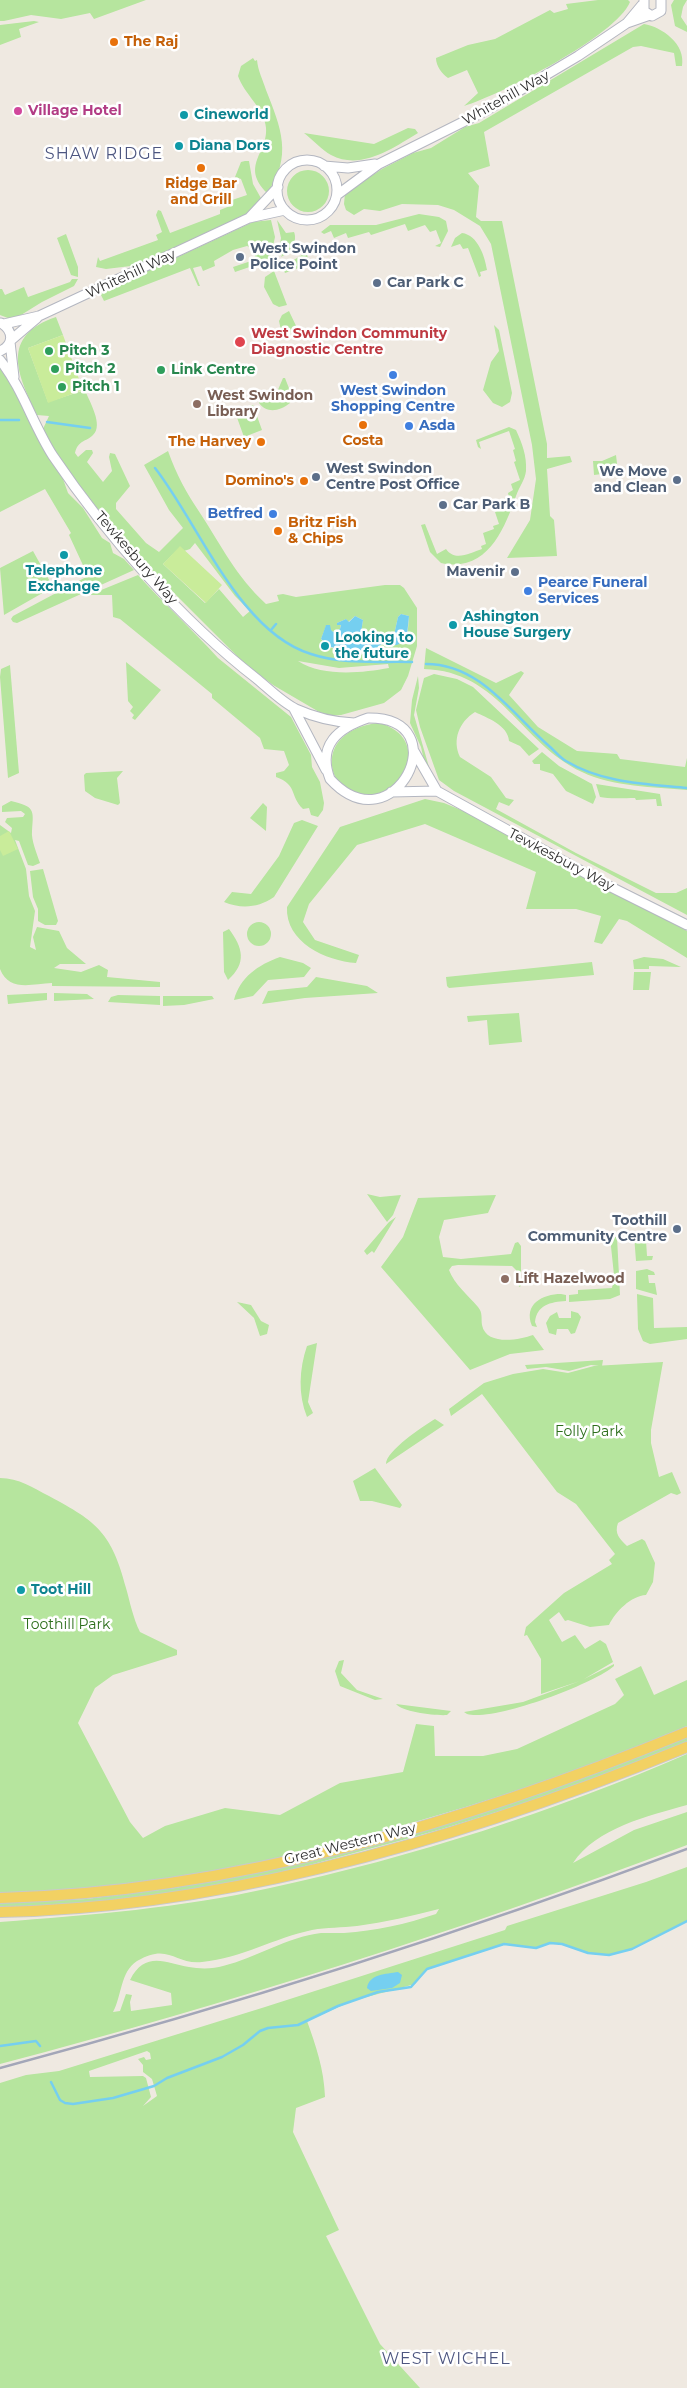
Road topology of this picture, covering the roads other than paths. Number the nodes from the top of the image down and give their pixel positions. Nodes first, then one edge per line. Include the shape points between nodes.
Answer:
1 (643, 2) edge
2 (664, 2) edge
3 (650, 15) junction
4 (627, 23) junction
5 (379, 164) junction
6 (324, 166) junction
7 (278, 187) junction
8 (337, 195) junction
9 (285, 210) junction
10 (249, 218) junction
11 (39, 316) junction
12 (2, 323) edge
13 (10, 341) junction
14 (0, 351) edge
15 (0, 360) edge
16 (14, 377) junction
17 (294, 708) junction
18 (354, 723) junction
19 (412, 746) junction
20 (328, 773) junction
21 (437, 791) junction
22 (391, 792) junction
23 (687, 925) edge
24 (687, 1732) edge
25 (687, 1747) edge
26 (0, 1898) edge
27 (0, 1912) edge

1 - 3 main road via 645,12
1 - 4 main road, Whitehill Way
2 - 3 main road, Whitehill Way via 658,14
3 - 4 main road, Whitehill Way
4 - 5 main road, Whitehill Way via 531,85
5 - 6 main road, Whitehill Way via 348,168
5 - 8 main road, Whitehill Way
6 - 7 main road via 311,161 296,163 285,171
6 - 8 main road via 334,177
7 - 9 main road
7 - 10 main road, Whitehill Way
8 - 9 main road via 328,212 314,219 299,219
9 - 10 main road, Whitehill Way
10 - 11 main road, Whitehill Way
11 - 12 main road, Whitehill Way
11 - 13 main road, Whitehill Way
12 - 13 main road, Tewkesbury Way via 10,331
13 - 14 main road, Whitehill Way
13 - 16 main road, Tewkesbury Way
15 - 16 main road, Tewkesbury Way
16 - 17 main road, Tewkesbury Way via 52,454 131,556 219,647
17 - 18 main road, Tewkesbury Way via 330,722
17 - 20 main road, Tewkesbury Way
18 - 19 main road via 368,718 388,719 406,732
18 - 20 main road via 332,739 327,751
19 - 21 main road
19 - 22 main road via 413,761 408,778
20 - 22 main road via 340,789 354,798 375,799
21 - 22 main road
21 - 23 main road, Tewkesbury Way via 607,885
24 - 26 main road, Great Western Way via 511,1798 306,1856 208,1878 143,1888
25 - 27 main road, Great Western Way via 509,1813 310,1869 149,1901 76,1909

